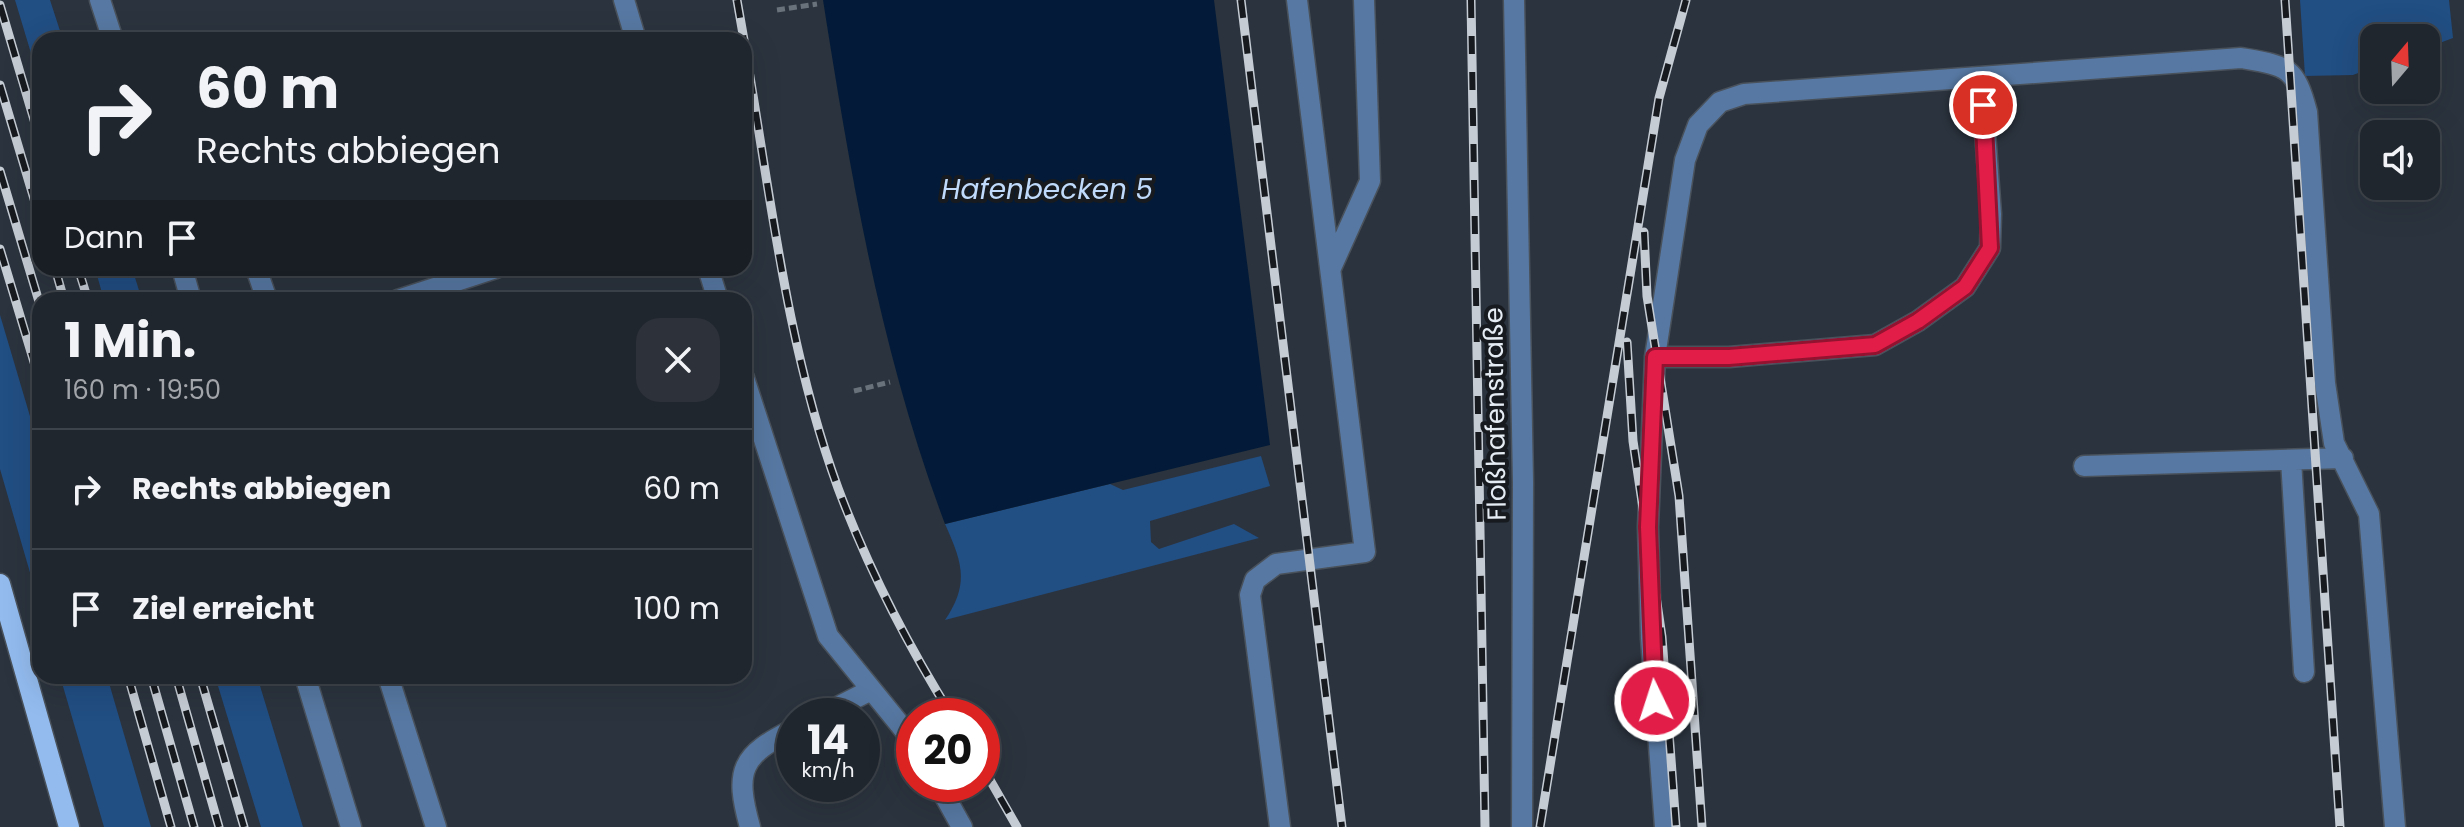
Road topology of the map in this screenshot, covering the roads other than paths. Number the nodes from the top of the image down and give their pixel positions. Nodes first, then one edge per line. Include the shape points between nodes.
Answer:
1 (100, 0) edge
2 (624, 0) edge
3 (1297, 0) edge
4 (1364, 0) edge
5 (1514, 0) edge
6 (110, 32) edge
7 (634, 32) edge
8 (1981, 77) junction
9 (1330, 269) junction
10 (472, 276) edge
11 (422, 292) edge
12 (1655, 357) junction
13 (752, 403) edge
14 (2343, 458) junction
15 (2291, 460) junction
16 (2084, 466) dead end
17 (0, 584) edge
18 (2304, 672) dead end
19 (307, 684) edge
20 (391, 684) edge
21 (871, 690) junction
22 (855, 698) edge
23 (896, 720) edge
24 (776, 738) edge
25 (948, 802) edge
26 (69, 827) edge
27 (351, 827) edge
28 (436, 827) edge
29 (750, 827) edge
30 (962, 827) edge
31 (1280, 827) edge
32 (1522, 827) edge
33 (1665, 827) edge
34 (2395, 827) edge

1 - 6 street
2 - 7 street
3 - 9 street
4 - 9 street via 1370,181
5 - 32 street, Floßhafenstraße via 1523,482
8 - 12 street via 1744,94 1720,102 1698,125 1685,160
8 - 12 street via 1990,248 1965,287 1875,345 1729,357
8 - 14 street via 2241,58 2288,69 2299,83 2307,112 2325,383 2334,443
9 - 31 street via 1365,552 1265,568 1250,595
10 - 11 street
12 - 33 street via 1648,527
13 - 21 street via 828,636
14 - 15 street
14 - 34 street via 2369,514
15 - 16 street
15 - 18 street
17 - 26 main road
19 - 27 street
20 - 28 street
21 - 22 street
21 - 23 street
24 - 29 street via 745,762 740,792
25 - 30 street

